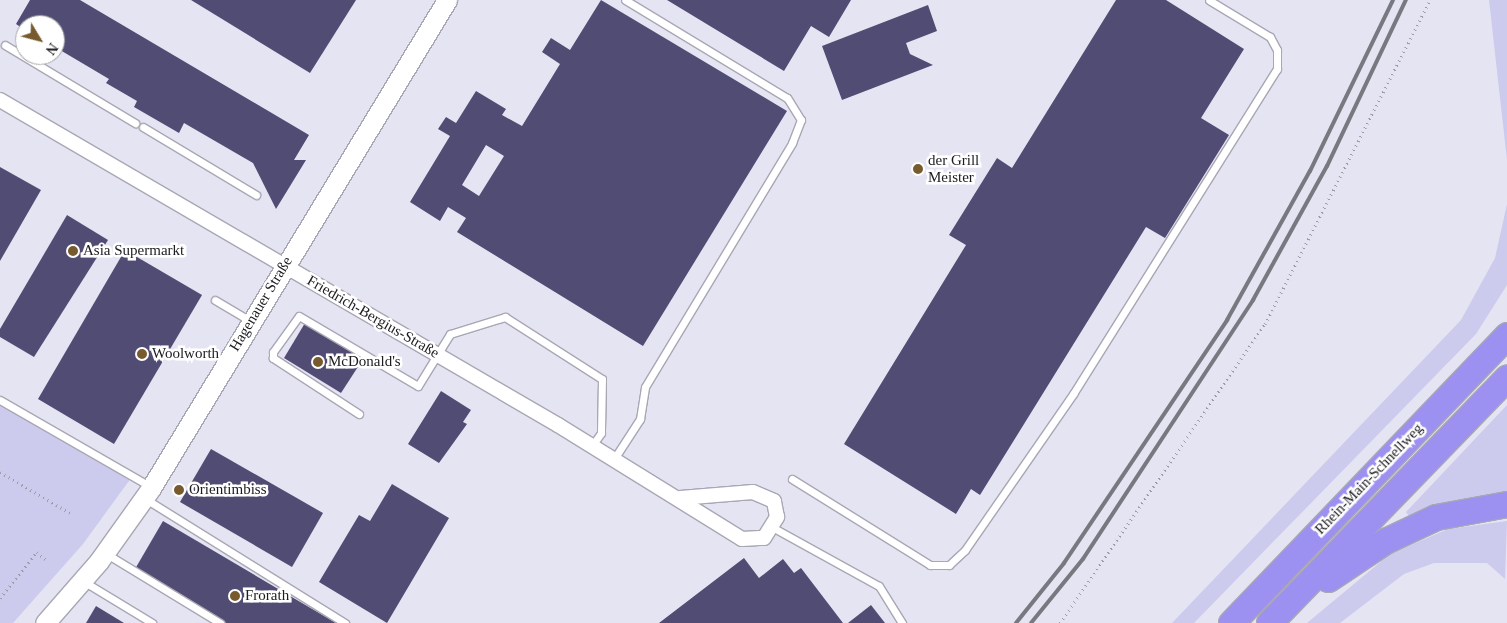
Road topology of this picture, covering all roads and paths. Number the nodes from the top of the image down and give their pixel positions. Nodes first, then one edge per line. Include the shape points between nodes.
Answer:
1 (448, 0) edge
2 (625, 0) edge
3 (1209, 0) edge
4 (1430, 0) edge
5 (5, 45) dead end
6 (0, 94) edge
7 (0, 100) edge
8 (13, 106) junction
9 (135, 123) dead end
10 (143, 127) dead end
11 (256, 195) dead end
12 (284, 265) junction
13 (215, 300) dead end
14 (1507, 320) edge
15 (252, 322) junction
16 (1507, 335) edge
17 (437, 355) junction
18 (1507, 377) edge
19 (1449, 395) junction
20 (0, 400) edge
21 (359, 414) dead end
22 (592, 446) junction
23 (614, 459) junction
24 (0, 472) edge
25 (792, 479) dead end
26 (147, 493) junction
27 (680, 498) junction
28 (1507, 504) edge
29 (72, 514) dead end
30 (772, 527) junction
31 (105, 553) junction
32 (46, 559) dead end
33 (83, 580) junction
34 (0, 598) edge
35 (45, 623) edge
36 (152, 623) edge
37 (220, 623) edge
38 (345, 623) edge
39 (902, 623) edge
40 (1060, 623) edge
41 (1231, 623) edge
42 (1270, 623) edge

1 - 12 street, Hagenauer Straße
2 - 23 lane via 787,98 801,120 792,143 645,387 640,419
3 - 25 lane via 1270,37 1277,50 1277,69 1073,394 965,550 949,565 930,565
4 - 40 path via 1265,324
5 - 9 lane
6 - 8 street, Friedrich-Bergius-Straße
7 - 8 street, Friedrich-Bergius-Straße
8 - 12 street, Friedrich-Bergius-Straße
10 - 11 lane
12 - 15 street, Hagenauer Straße
12 - 17 street, Friedrich-Bergius-Straße
13 - 15 lane
14 - 19 highway
15 - 26 street, Hagenauer Straße
16 - 19 highway, Rhein-Main-Schnellweg
17 - 21 lane via 418,386 299,316 273,352 273,358
17 - 22 street, Friedrich-Bergius-Straße
17 - 22 lane via 450,334 505,317 602,378 601,433
18 - 42 highway, Rhein-Main-Schnellweg
19 - 41 highway, Rhein-Main-Schnellweg
20 - 26 lane
22 - 23 street, Friedrich-Bergius-Straße
23 - 27 street, Friedrich-Bergius-Straße
24 - 29 path
26 - 31 street, Hagenauer Straße
26 - 38 lane
27 - 30 street, Friedrich-Bergius-Straße via 749,541 764,538
27 - 30 street via 762,494 777,507
28 - 42 highway via 1436,517 1385,541
30 - 39 lane via 879,586
31 - 33 street, Hagenauer Straße
31 - 37 lane
32 - 34 path via 37,552
33 - 35 street, Hagenauer Straße
33 - 36 lane

